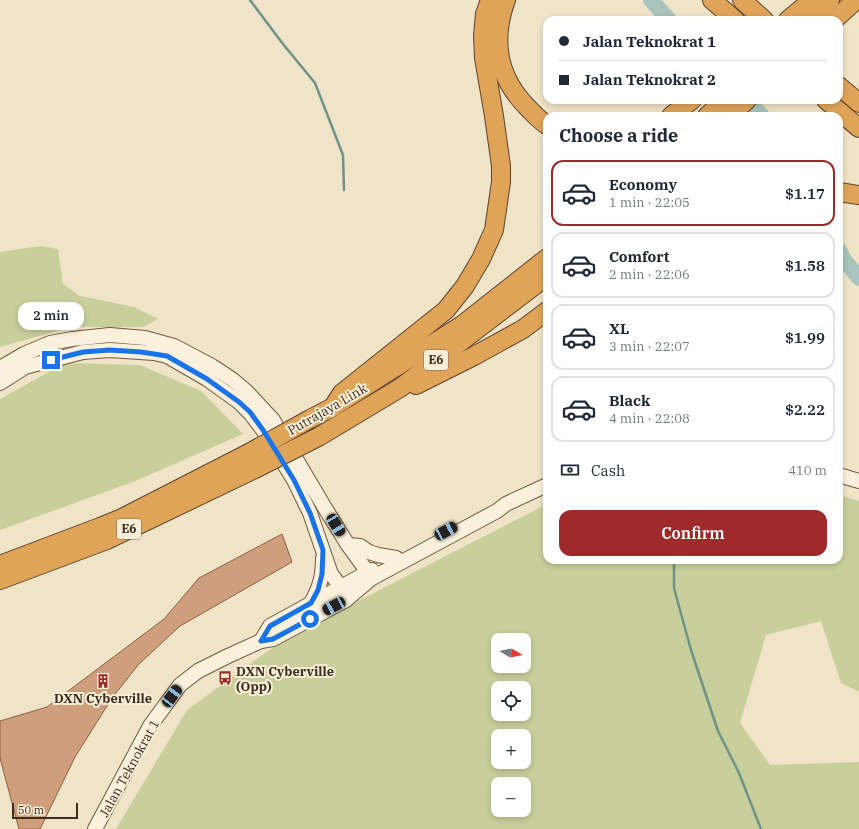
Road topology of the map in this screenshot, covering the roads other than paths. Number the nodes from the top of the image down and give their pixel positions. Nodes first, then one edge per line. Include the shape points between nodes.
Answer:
1 (490, 0) edge
2 (506, 0) edge
3 (712, 0) edge
4 (742, 0) edge
5 (812, 0) edge
6 (830, 0) edge
7 (856, 0) edge
8 (730, 16) edge
9 (760, 16) edge
10 (793, 16) edge
11 (813, 16) edge
12 (838, 16) edge
13 (843, 89) edge
14 (859, 103) edge
15 (687, 104) edge
16 (720, 104) edge
17 (742, 104) edge
18 (831, 104) edge
19 (676, 112) edge
20 (712, 112) edge
21 (734, 112) edge
22 (840, 112) edge
23 (843, 114) edge
24 (543, 121) edge
25 (859, 128) edge
26 (843, 193) edge
27 (859, 195) edge
28 (543, 261) edge
29 (543, 279) edge
30 (543, 314) edge
31 (0, 368) edge
32 (0, 383) edge
33 (400, 388) junction
34 (333, 407) junction
35 (251, 462) junction
36 (843, 476) edge
37 (859, 482) edge
38 (543, 487) edge
39 (506, 504) junction
40 (323, 550) junction
41 (352, 550) junction
42 (396, 558) junction
43 (0, 565) edge
44 (331, 574) junction
45 (370, 575) junction
46 (0, 580) edge
47 (344, 593) junction
48 (311, 603) junction
49 (261, 641) junction
50 (95, 829) edge

1 - 34 highway via 485,14 484,58 501,166 494,230 470,279 446,310 342,393
2 - 24 highway via 498,36 501,63 517,96
3 - 8 highway
4 - 9 highway
5 - 10 highway
6 - 11 highway
7 - 12 highway
13 - 14 highway
15 - 19 highway
16 - 20 highway
17 - 21 highway
18 - 22 highway
23 - 25 highway
26 - 27 highway
28 - 34 highway, Putrajaya Link / E6 via 462,325
29 - 33 highway, Putrajaya Link / E6
30 - 33 highway via 523,329 474,356 419,384
31 - 41 main road via 50,343 72,339 110,335 145,338 174,346 233,380 273,420
32 - 40 main road via 25,367 83,352 110,350 167,356 207,379 250,412 294,480 310,513
33 - 35 highway, Putrajaya Link / E6, bridge via 320,436
34 - 35 highway, Putrajaya Link / E6, bridge via 310,419
35 - 43 highway, Putrajaya Link / E6 via 122,518
35 - 46 highway, Putrajaya Link / E6 via 107,540
36 - 37 main road
38 - 39 main road, Jalan Teknokrat 1
39 - 42 main road, Jalan Teknokrat 1 via 495,505
39 - 45 main road, Jalan Teknokrat 1 via 497,511
40 - 44 main road
40 - 48 main road via 322,574
41 - 42 main road via 360,546 369,552
41 - 44 main road via 356,562 352,572 340,576
41 - 45 main road
42 - 45 main road, Jalan Teknokrat 1
44 - 47 main road
45 - 47 main road, Jalan Teknokrat 1
47 - 48 main road, Jalan Teknokrat 1
47 - 49 main road, Jalan Teknokrat 1 via 273,639
48 - 49 main road, Jalan Teknokrat 1 via 270,626
49 - 50 main road, Jalan Teknokrat 1 via 198,671 180,685 150,726

